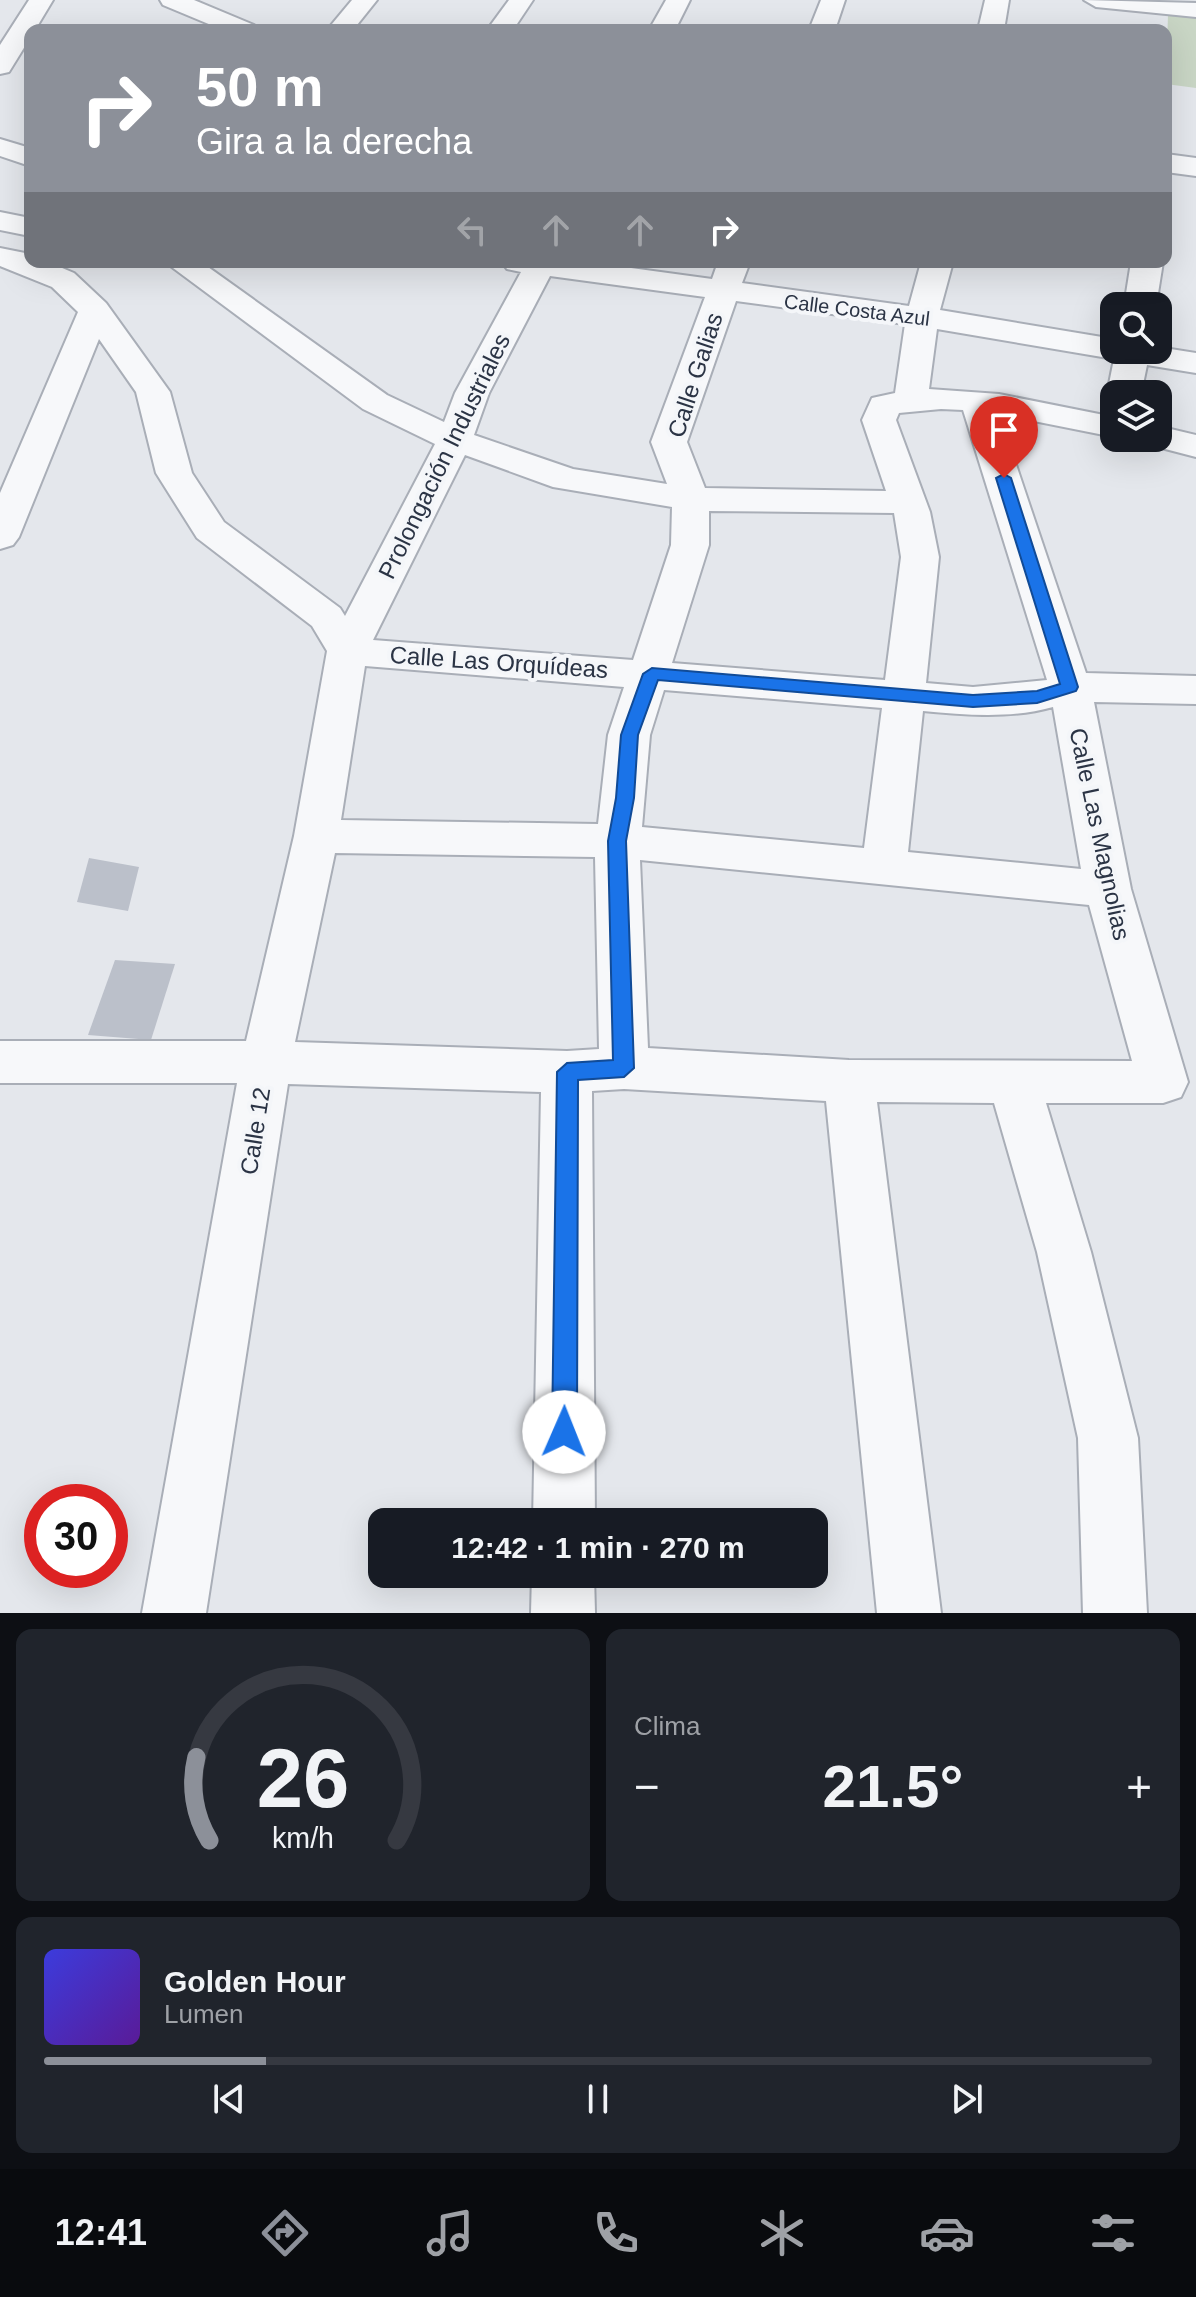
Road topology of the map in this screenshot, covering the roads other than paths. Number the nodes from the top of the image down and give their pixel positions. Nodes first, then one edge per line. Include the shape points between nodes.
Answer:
1 (41, 0) edge
2 (365, 0) edge
3 (521, 0) edge
4 (678, 0) edge
5 (833, 0) edge
6 (997, 0) edge
7 (1096, 0) edge
8 (182, 7) edge
9 (1196, 10) edge
10 (1159, 12) edge
11 (229, 24) edge
12 (345, 24) edge
13 (504, 24) edge
14 (665, 24) edge
15 (824, 24) edge
16 (992, 24) edge
17 (8, 35) edge
18 (0, 66) edge
19 (1172, 164) edge
20 (1196, 167) edge
21 (0, 221) edge
22 (24, 226) edge
23 (0, 257) edge
24 (24, 263) edge
25 (35, 268) edge
26 (189, 268) edge
27 (531, 268) edge
28 (603, 268) edge
29 (935, 268) edge
30 (1146, 268) edge
31 (728, 277) edge
32 (1142, 292) edge
33 (95, 310) junction
34 (922, 317) junction
35 (1100, 347) edge
36 (1172, 359) edge
37 (1196, 363) edge
38 (911, 398) junction
39 (978, 403) junction
40 (1100, 425) edge
41 (455, 440) junction
42 (1172, 440) edge
43 (1196, 446) edge
44 (691, 499) junction
45 (908, 502) junction
46 (0, 537) edge
47 (347, 651) junction
48 (652, 674) junction
49 (1070, 687) junction
50 (1196, 690) edge
51 (904, 693) junction
52 (316, 836) junction
53 (617, 841) junction
54 (884, 868) junction
55 (1108, 889) junction
56 (0, 1062) edge
57 (266, 1062) junction
58 (624, 1068) junction
59 (567, 1072) junction
60 (1013, 1079) junction
61 (849, 1081) junction
62 (564, 1508) edge
63 (563, 1588) edge
64 (174, 1613) edge
65 (563, 1613) edge
66 (909, 1613) edge
67 (1115, 1613) edge

1 - 17 street
2 - 12 street
3 - 13 street
4 - 14 street
5 - 15 street
6 - 16 street
7 - 10 street
8 - 11 street
9 - 10 street
17 - 18 street
19 - 20 street
21 - 22 street
23 - 24 street
25 - 33 street via 63,280
26 - 41 street via 375,402
27 - 41 street, Prolongación Industriales
28 - 31 street, Calle Costa Azul
29 - 34 street
30 - 32 street
31 - 34 street, Calle Costa Azul
31 - 44 street, Calle Galias via 669,442
33 - 46 street
33 - 47 street via 153,392 174,473 210,530 326,617
34 - 35 street, Calle Costa Azul
34 - 38 street
36 - 37 street, Calle Costa Azul
38 - 39 street
38 - 45 street via 884,405 879,420
39 - 40 street
39 - 49 street, Calle Las Magnolias
41 - 44 street via 566,479
41 - 47 street, Prolongación Industriales
42 - 43 street
44 - 45 street
44 - 48 street, Calle Galias via 690,545
45 - 51 street via 920,557
47 - 48 street, Calle Las Orquídeas
47 - 52 street, Calle 12
48 - 51 street, Calle Las Orquídeas
48 - 53 street, Calle Galias via 629,735
49 - 50 street, Calle Las Orquídeas
49 - 51 street, Calle Las Orquídeas via 1037,697 973,701
49 - 55 street, Calle Las Magnolias
51 - 54 street
52 - 53 street
52 - 57 street, Calle 12
53 - 54 street
53 - 58 street, Calle Galias
54 - 55 street
55 - 60 street, Calle Las Magnolias via 1163,1082
56 - 57 street
57 - 59 street
57 - 64 street, Calle 12
58 - 59 street
58 - 61 street
59 - 62 street
60 - 61 street
60 - 67 street via 1064,1252 1108,1438
61 - 66 street
63 - 65 street

